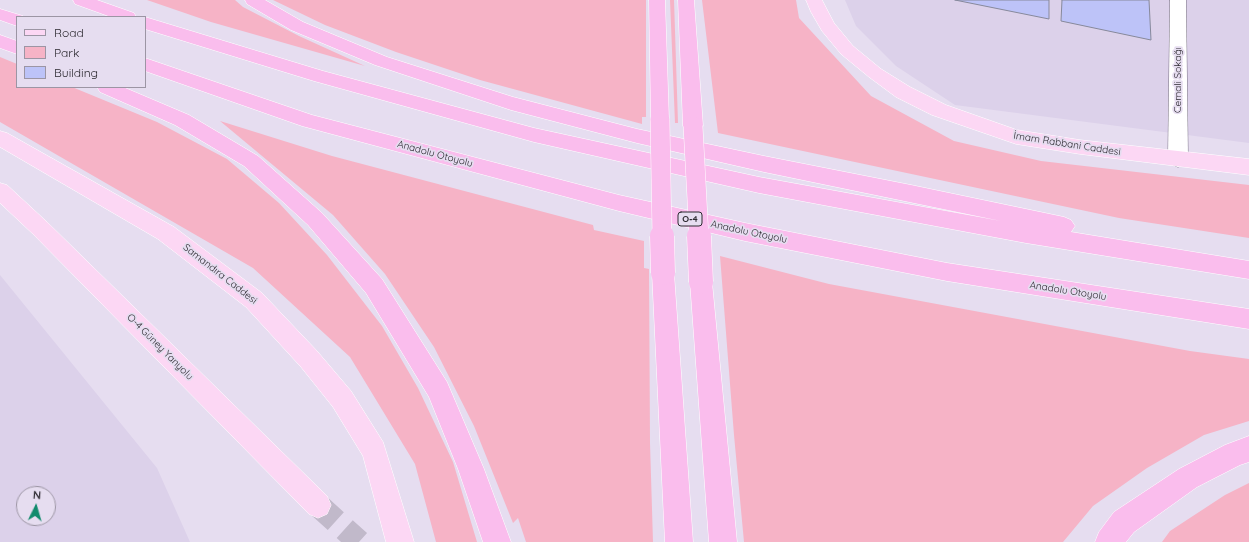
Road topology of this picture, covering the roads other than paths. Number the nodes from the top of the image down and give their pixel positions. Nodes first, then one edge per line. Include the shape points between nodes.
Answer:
1 (81, 0) edge
2 (253, 0) edge
3 (658, 0) edge
4 (686, 0) edge
5 (814, 0) edge
6 (1178, 0) edge
7 (0, 14) edge
8 (125, 16) edge
9 (16, 20) edge
10 (146, 23) edge
11 (0, 41) edge
12 (16, 48) edge
13 (146, 64) edge
14 (108, 88) edge
15 (0, 138) edge
16 (1178, 159) junction
17 (1249, 167) edge
18 (0, 191) edge
19 (1249, 266) edge
20 (1249, 270) edge
21 (1249, 319) edge
22 (1249, 449) edge
23 (318, 505) tunnel mouth
24 (400, 542) edge
25 (497, 542) edge
26 (679, 542) edge
27 (723, 542) edge
28 (1109, 542) edge

1 - 8 highway
2 - 19 highway via 297,26 374,58 511,103 637,136
3 - 26 highway, bridge via 663,273
4 - 27 highway, bridge via 701,282
5 - 16 main road, İmam Rabbani Caddesi via 828,27 847,50 903,92 939,110 1016,137
6 - 16 lane, Cemali Sokağı
7 - 9 highway
10 - 20 highway via 320,77 534,135 766,186 1026,234
11 - 12 highway
13 - 21 highway, Anadolu Otoyolu / O-4 via 309,121 619,203 745,232 947,272
14 - 25 highway via 182,120 251,161 315,219 374,286 438,390 471,469
15 - 24 main road, Samandıra Caddesi via 166,233 254,300 342,399 374,451
16 - 17 main road, İmam Rabbani Caddesi
18 - 23 main road, O-4 Güney Yanyolu via 46,233
22 - 28 highway via 1188,478 1124,522

